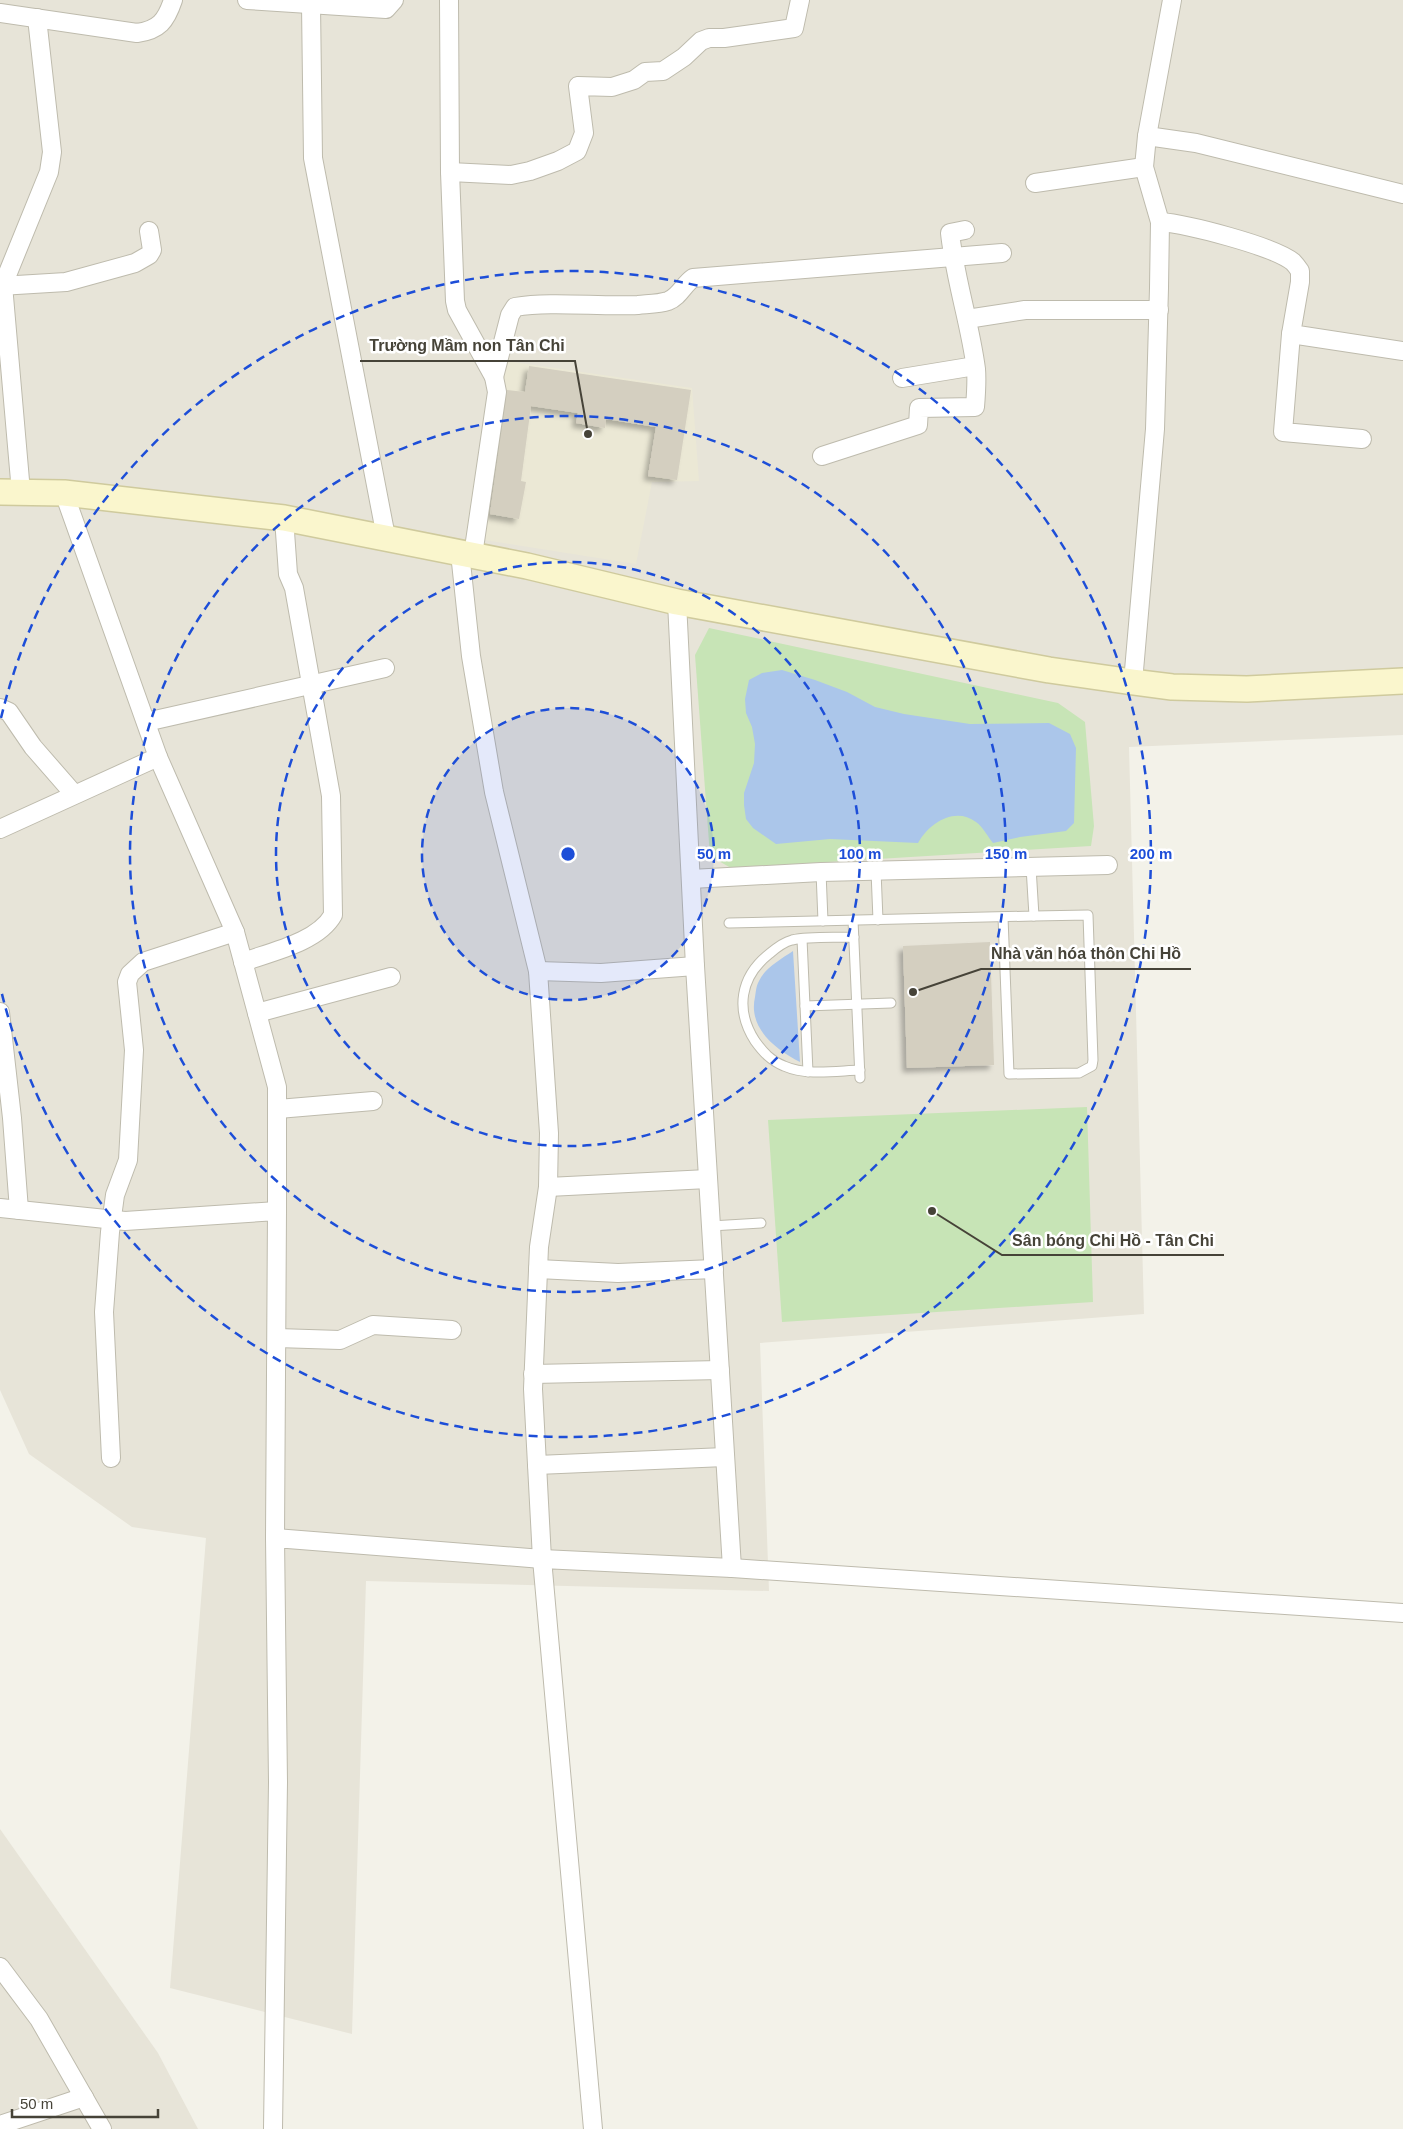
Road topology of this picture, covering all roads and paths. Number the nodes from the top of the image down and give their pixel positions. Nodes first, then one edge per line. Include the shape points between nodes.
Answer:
1 (173, 0) edge
2 (247, 0) edge
3 (394, 0) edge
4 (449, 0) edge
5 (800, 0) edge
6 (1172, 0) edge
7 (311, 5) junction
8 (0, 13) edge
9 (37, 18) junction
10 (1146, 136) junction
11 (1144, 167) junction
12 (450, 172) junction
13 (1035, 183) dead end
14 (1403, 194) edge
15 (1160, 222) junction
16 (965, 230) dead end
17 (149, 231) dead end
18 (1002, 253) dead end
19 (953, 256) junction
20 (1, 286) edge
21 (1159, 310) junction
22 (967, 319) junction
23 (1291, 334) junction
24 (1403, 351) edge
25 (975, 366) junction
26 (494, 377) junction
27 (902, 378) dead end
28 (1362, 439) dead end
29 (822, 456) dead end
30 (10, 492) edge
31 (64, 493) junction
32 (284, 518) junction
33 (386, 537) junction
34 (467, 554) junction
35 (677, 602) junction
36 (385, 668) dead end
37 (1403, 681) edge
38 (1133, 682) junction
39 (310, 685) junction
40 (0, 708) edge
41 (146, 722) junction
42 (158, 757) junction
43 (74, 794) junction
44 (0, 829) edge
45 (1108, 865) dead end
46 (1031, 867) junction
47 (876, 871) junction
48 (822, 872) junction
49 (690, 879) junction
50 (1034, 916) junction
51 (1003, 917) junction
52 (853, 920) junction
53 (878, 920) junction
54 (823, 921) junction
55 (729, 923) dead end
56 (235, 932) junction
57 (854, 937) junction
58 (802, 939) junction
59 (243, 962) junction
60 (695, 966) junction
61 (538, 971) junction
62 (391, 977) dead end
63 (891, 1003) dead end
64 (857, 1004) junction
65 (805, 1006) junction
66 (0, 1012) edge
67 (257, 1012) junction
68 (808, 1072) junction
69 (373, 1101) dead end
70 (278, 1109) junction
71 (708, 1179) junction
72 (548, 1186) junction
73 (0, 1208) edge
74 (19, 1210) junction
75 (277, 1211) junction
76 (112, 1220) junction
77 (761, 1223) dead end
78 (711, 1226) junction
79 (538, 1269) junction
80 (714, 1269) junction
81 (452, 1330) dead end
82 (277, 1338) junction
83 (720, 1370) junction
84 (533, 1374) junction
85 (725, 1457) junction
86 (111, 1458) dead end
87 (537, 1465) junction
88 (275, 1538) junction
89 (542, 1559) junction
90 (732, 1568) junction
91 (1403, 1613) edge
92 (0, 1967) edge
93 (84, 2097) junction
94 (0, 2125) edge
95 (102, 2129) edge
96 (273, 2129) edge
97 (593, 2129) edge

1 - 9 street via 170,12 151,31 137,32
2 - 7 street
3 - 7 street via 386,9
4 - 12 street
5 - 12 street via 794,28 709,38 663,71 645,72 634,80 612,87 578,86 584,133 577,151 558,161 511,175
6 - 10 street
7 - 33 street via 313,158
8 - 9 street
9 - 20 street via 52,152 49,172
10 - 11 street
10 - 14 street via 1196,143
11 - 13 street
11 - 15 street
12 - 26 street via 457,310
15 - 21 street
15 - 23 street via 1181,223 1275,252 1293,262 1300,271 1300,282
16 - 19 street via 950,233
17 - 20 street via 152,250 135,263 66,282
18 - 19 street
19 - 22 street
19 - 26 street via 693,278 677,295 650,304 515,307
20 - 30 street
21 - 22 street via 1025,310
21 - 38 street via 1155,429
22 - 25 street
23 - 24 street
23 - 28 street via 1283,432
25 - 27 street
25 - 29 street via 975,407 919,408 918,425
26 - 34 street via 497,392
30 - 31 street
31 - 32 street
31 - 41 street
32 - 33 street
32 - 39 street via 288,574 294,588
33 - 34 street
34 - 35 street
34 - 61 street via 471,656 494,792
35 - 38 street via 1049,670
35 - 49 street
36 - 39 street
37 - 38 street via 1247,689 1172,687
39 - 41 street
39 - 59 street via 331,796 333,915 329,923 307,939
40 - 43 street via 9,712 33,747
41 - 42 street
42 - 43 street
42 - 56 street
43 - 44 street
45 - 46 street
46 - 47 street
46 - 50 lane
47 - 48 street
47 - 53 lane
48 - 49 street
48 - 54 lane
49 - 60 street
50 - 51 lane
50 - 51 lane via 1088,915 1093,1060 1092,1066 1079,1073 1009,1074
51 - 53 lane
52 - 53 lane
52 - 54 lane
52 - 57 lane
54 - 55 lane
56 - 59 street
56 - 76 street via 143,962 130,974 127,982 134,1050 128,1160 115,1195
57 - 58 lane
57 - 64 lane
58 - 65 lane
58 - 68 lane via 779,946 752,970 744,989 742,1008 747,1028 768,1058 784,1067
59 - 67 street
60 - 61 street via 601,973
60 - 71 street
61 - 72 street via 550,1133
62 - 67 street
63 - 64 lane
64 - 65 lane
64 - 68 lane via 860,1074
65 - 68 lane
66 - 74 street
67 - 70 street via 278,1087
69 - 70 street
70 - 75 street
71 - 72 street
71 - 78 street
72 - 79 street
73 - 74 street
74 - 76 street
75 - 76 street
75 - 82 street
76 - 86 street via 104,1312
77 - 78 lane
78 - 80 street
79 - 80 street via 618,1273
79 - 84 street
80 - 83 street
81 - 82 street via 373,1325 340,1340
82 - 88 street
83 - 84 street
83 - 85 street
84 - 87 street
85 - 87 street
85 - 90 street
87 - 89 street
88 - 89 street
88 - 96 street via 278,1782
89 - 90 street
89 - 97 street
90 - 91 street
92 - 93 street via 39,2019
93 - 94 street
93 - 95 street

